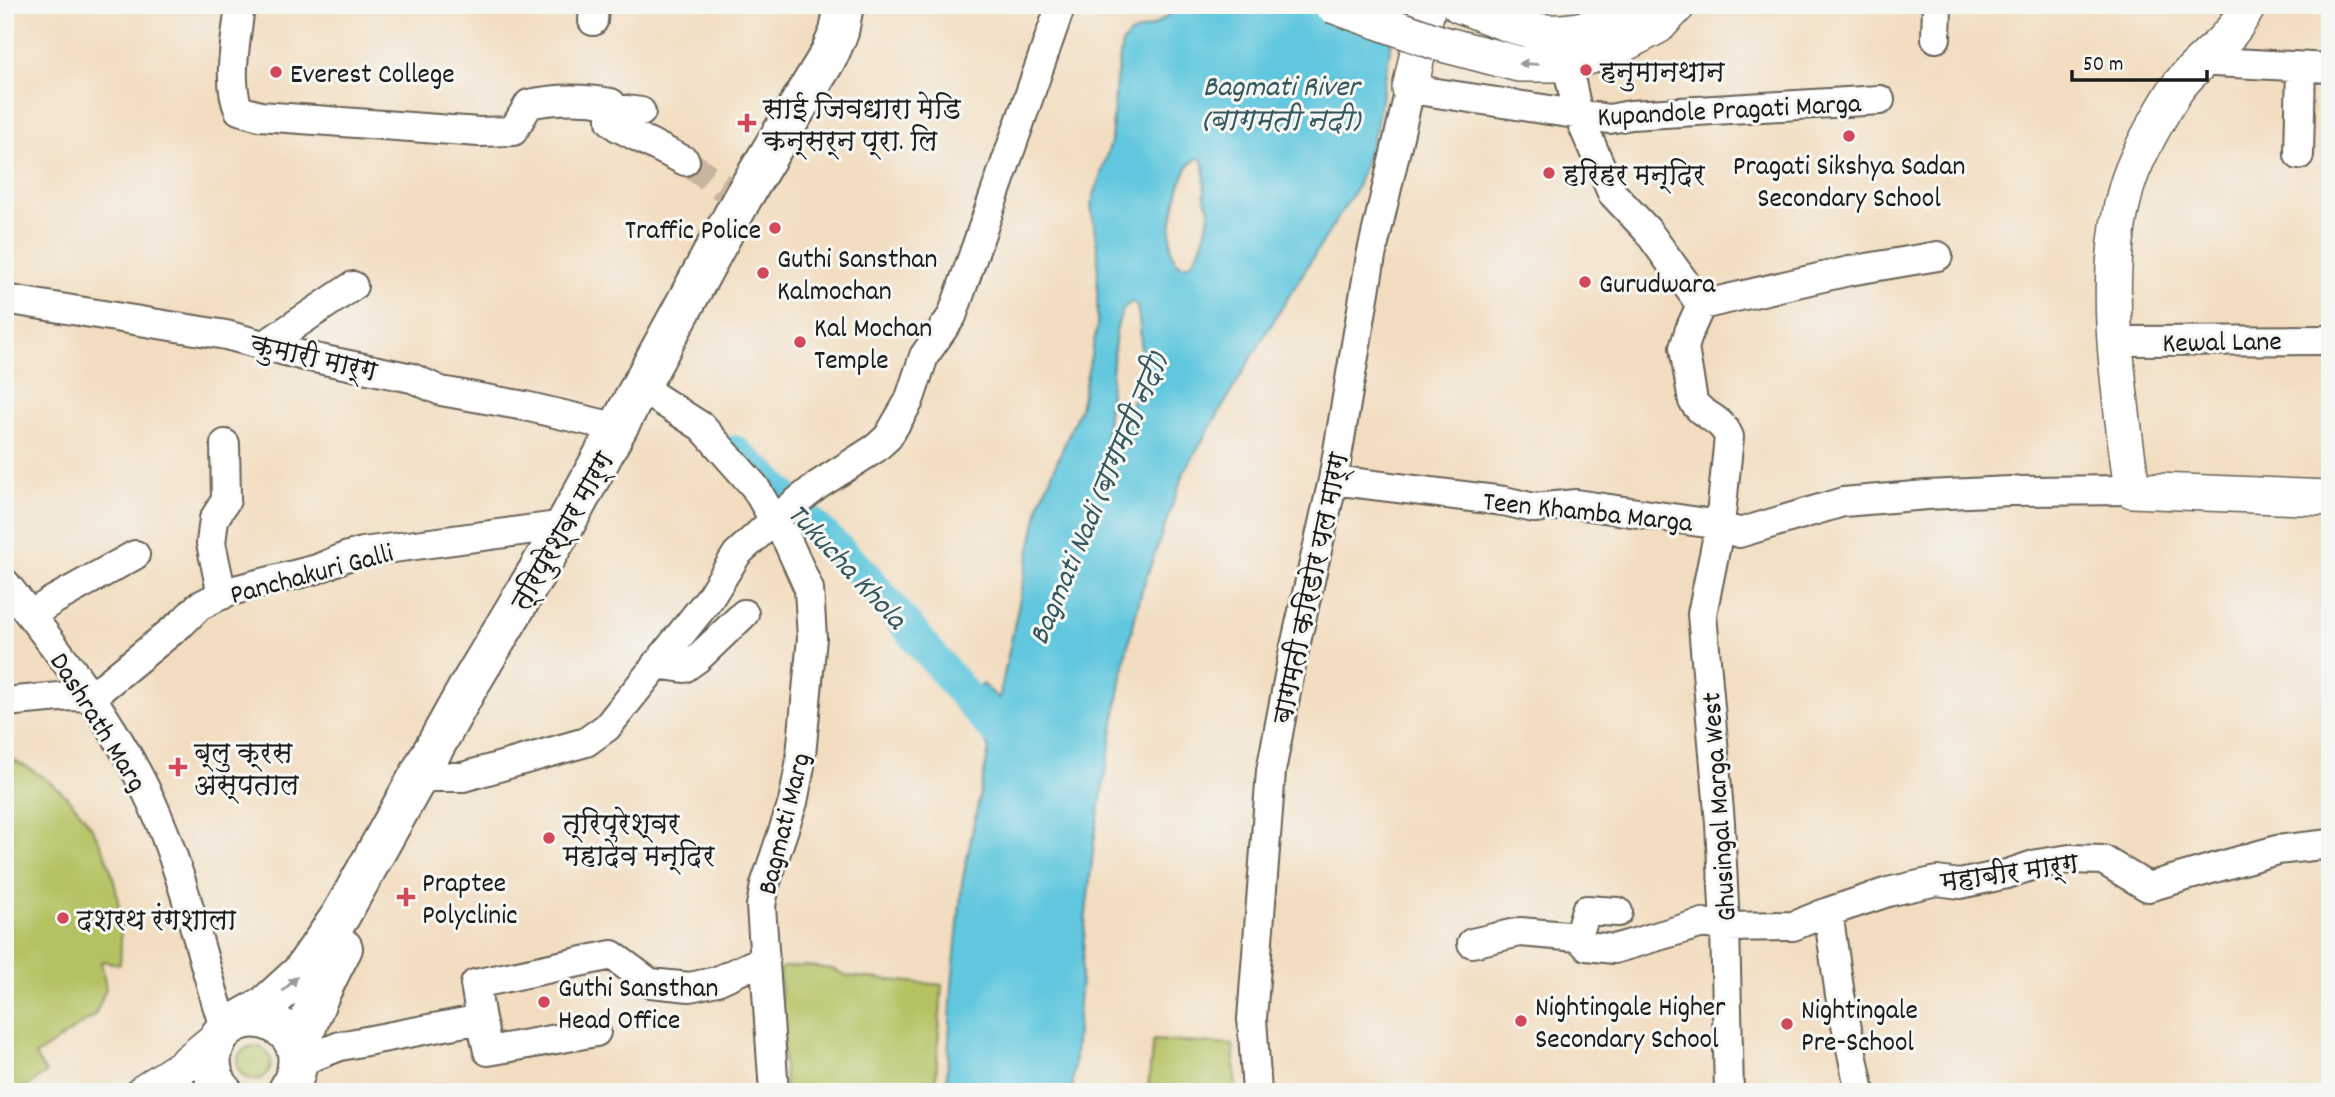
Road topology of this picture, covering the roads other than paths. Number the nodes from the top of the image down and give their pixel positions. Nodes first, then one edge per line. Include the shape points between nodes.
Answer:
1 (240, 5) edge
2 (1061, 5) edge
3 (1332, 5) edge
4 (1429, 5) edge
5 (1654, 5) edge
6 (1678, 5) edge
7 (1937, 5) edge
8 (2249, 5) edge
9 (852, 6) edge
10 (1462, 6) edge
11 (1936, 38) dead end
12 (2205, 57) junction
13 (1567, 64) junction
14 (2301, 66) junction
15 (2330, 68) edge
16 (1410, 89) junction
17 (1880, 100) dead end
18 (602, 104) junction
19 (640, 112) dead end
20 (1578, 114) junction
21 (2299, 155) dead end
22 (685, 160) tunnel mouth
23 (1938, 256) dead end
24 (353, 286) dead end
25 (5, 299) edge
26 (1702, 305) junction
27 (2330, 340) edge
28 (2115, 341) junction
29 (265, 345) junction
30 (654, 396) junction
31 (617, 432) junction
32 (225, 443) dead end
33 (1334, 480) junction
34 (2132, 490) junction
35 (2330, 498) edge
36 (780, 516) junction
37 (565, 525) junction
38 (1720, 525) junction
39 (135, 555) dead end
40 (5, 583) edge
41 (222, 595) junction
42 (744, 614) dead end
43 (18, 615) edge
44 (656, 664) junction
45 (81, 696) junction
46 (8, 698) edge
47 (427, 774) junction
48 (2330, 844) edge
49 (1618, 912) dead end
50 (1828, 912) junction
51 (1725, 927) junction
52 (1578, 937) junction
53 (1472, 943) dead end
54 (763, 960) junction
55 (481, 1019) junction
56 (226, 1030) junction
57 (596, 1032) dead end
58 (292, 1078) edge
59 (144, 1092) edge
60 (223, 1092) edge
61 (774, 1092) edge
62 (1257, 1092) edge
63 (1729, 1092) edge
64 (1860, 1092) edge

1 - 18 street via 233,97 239,110 260,116 513,131 529,104 552,99
2 - 36 street via 952,316 924,356 909,401 888,437 876,448
13 -> 3 main road, bridge via 1520,64 1475,54
4 - 16 main road
5 - 10 main road via 1585,28 1548,32 1507,24
6 - 13 main road via 1658,26 1618,47
7 - 11 street
8 - 12 main road via 2232,32
9 - 30 highway, त्रिपुरेश्वर मार्ग via 856,35 846,58
9 - 31 highway, त्रिपुरेश्वर मार्ग via 829,55 738,195
12 - 14 street via 2214,62
12 - 28 main road via 2174,94 2126,189 2114,272
13 - 20 street
14 - 15 street
14 - 21 street
16 - 20 street, Kupandole Pragati Marga
16 - 33 street, बागमती करिडोर यल मार्ग via 1371,256
17 - 20 street, Kupandole Pragati Marga via 1609,119
18 - 19 street
18 - 22 street via 618,127
20 - 26 street via 1612,193 1647,230
23 - 26 street
24 - 29 street
25 - 29 street, कुमारी मार्ग
26 - 38 street, Ghusingal Marga West via 1684,348 1693,401 1724,426 1729,437
27 - 28 street, Kewal Lane
28 - 34 main road
29 - 31 street, कुमारी मार्ग via 412,378 441,391 606,425
30 - 36 street, Bagmati Marg via 702,427
30 - 47 highway, त्रिपुरेश्वर मार्ग
31 - 37 highway, त्रिपुरेश्वर मार्ग
32 - 41 street via 226,500 214,519 211,543
33 - 38 street, Teen Khamba Marga via 1534,508 1576,504
33 - 62 street, बागमती करिडोर यल मार्ग via 1293,655 1272,771 1252,1019
34 - 35 main road
34 - 38 street, Teen Khamba Marga via 2010,491 1843,502 1739,533
36 - 44 street via 737,554 709,599
36 - 54 street, Bagmati Marg via 809,589 812,638 800,766 761,906
37 - 41 street, Panchakuri Galli via 363,552
37 - 47 highway, त्रिपुरेश्वर मार्ग
38 - 51 street, Ghusingal Marga West via 1702,614
39 - 43 street
40 - 43 street, Dashrath Marg
41 - 45 street, Panchakuri Galli via 199,606
42 - 44 street via 684,668
43 - 45 street, Dashrath Marg
44 - 47 street via 607,727 586,742 463,777
45 - 46 street
45 - 56 street, Dashrath Marg via 124,750 152,802
56 -> 47 highway, त्रिपुरेश्वर मार्ग via 266,1004 301,973
47 - 58 highway, त्रिपुरेश्वर मार्ग via 319,993
48 - 50 street, महाबीर मार्ग via 2277,850 2148,887 2104,860 2070,859 1960,884 1937,881
49 - 52 street via 1586,910
50 - 51 street, महाबीर मार्ग via 1793,926
50 - 64 street
51 - 52 street, महाबीर मार्ग via 1703,923 1614,949 1587,946
51 - 63 street, Ghusingal Marga West
52 - 53 street, महाबीर मार्ग via 1520,932
54 - 55 street via 717,981 690,987 650,983 612,955 600,957 475,984
54 - 61 street, Bagmati Marg
55 - 57 street via 488,1051
55 - 58 street via 340,1046
56 - 58 highway via 248,1019 275,1023 294,1043
56 - 59 main road
56 - 60 highway via 211,1059 216,1083

